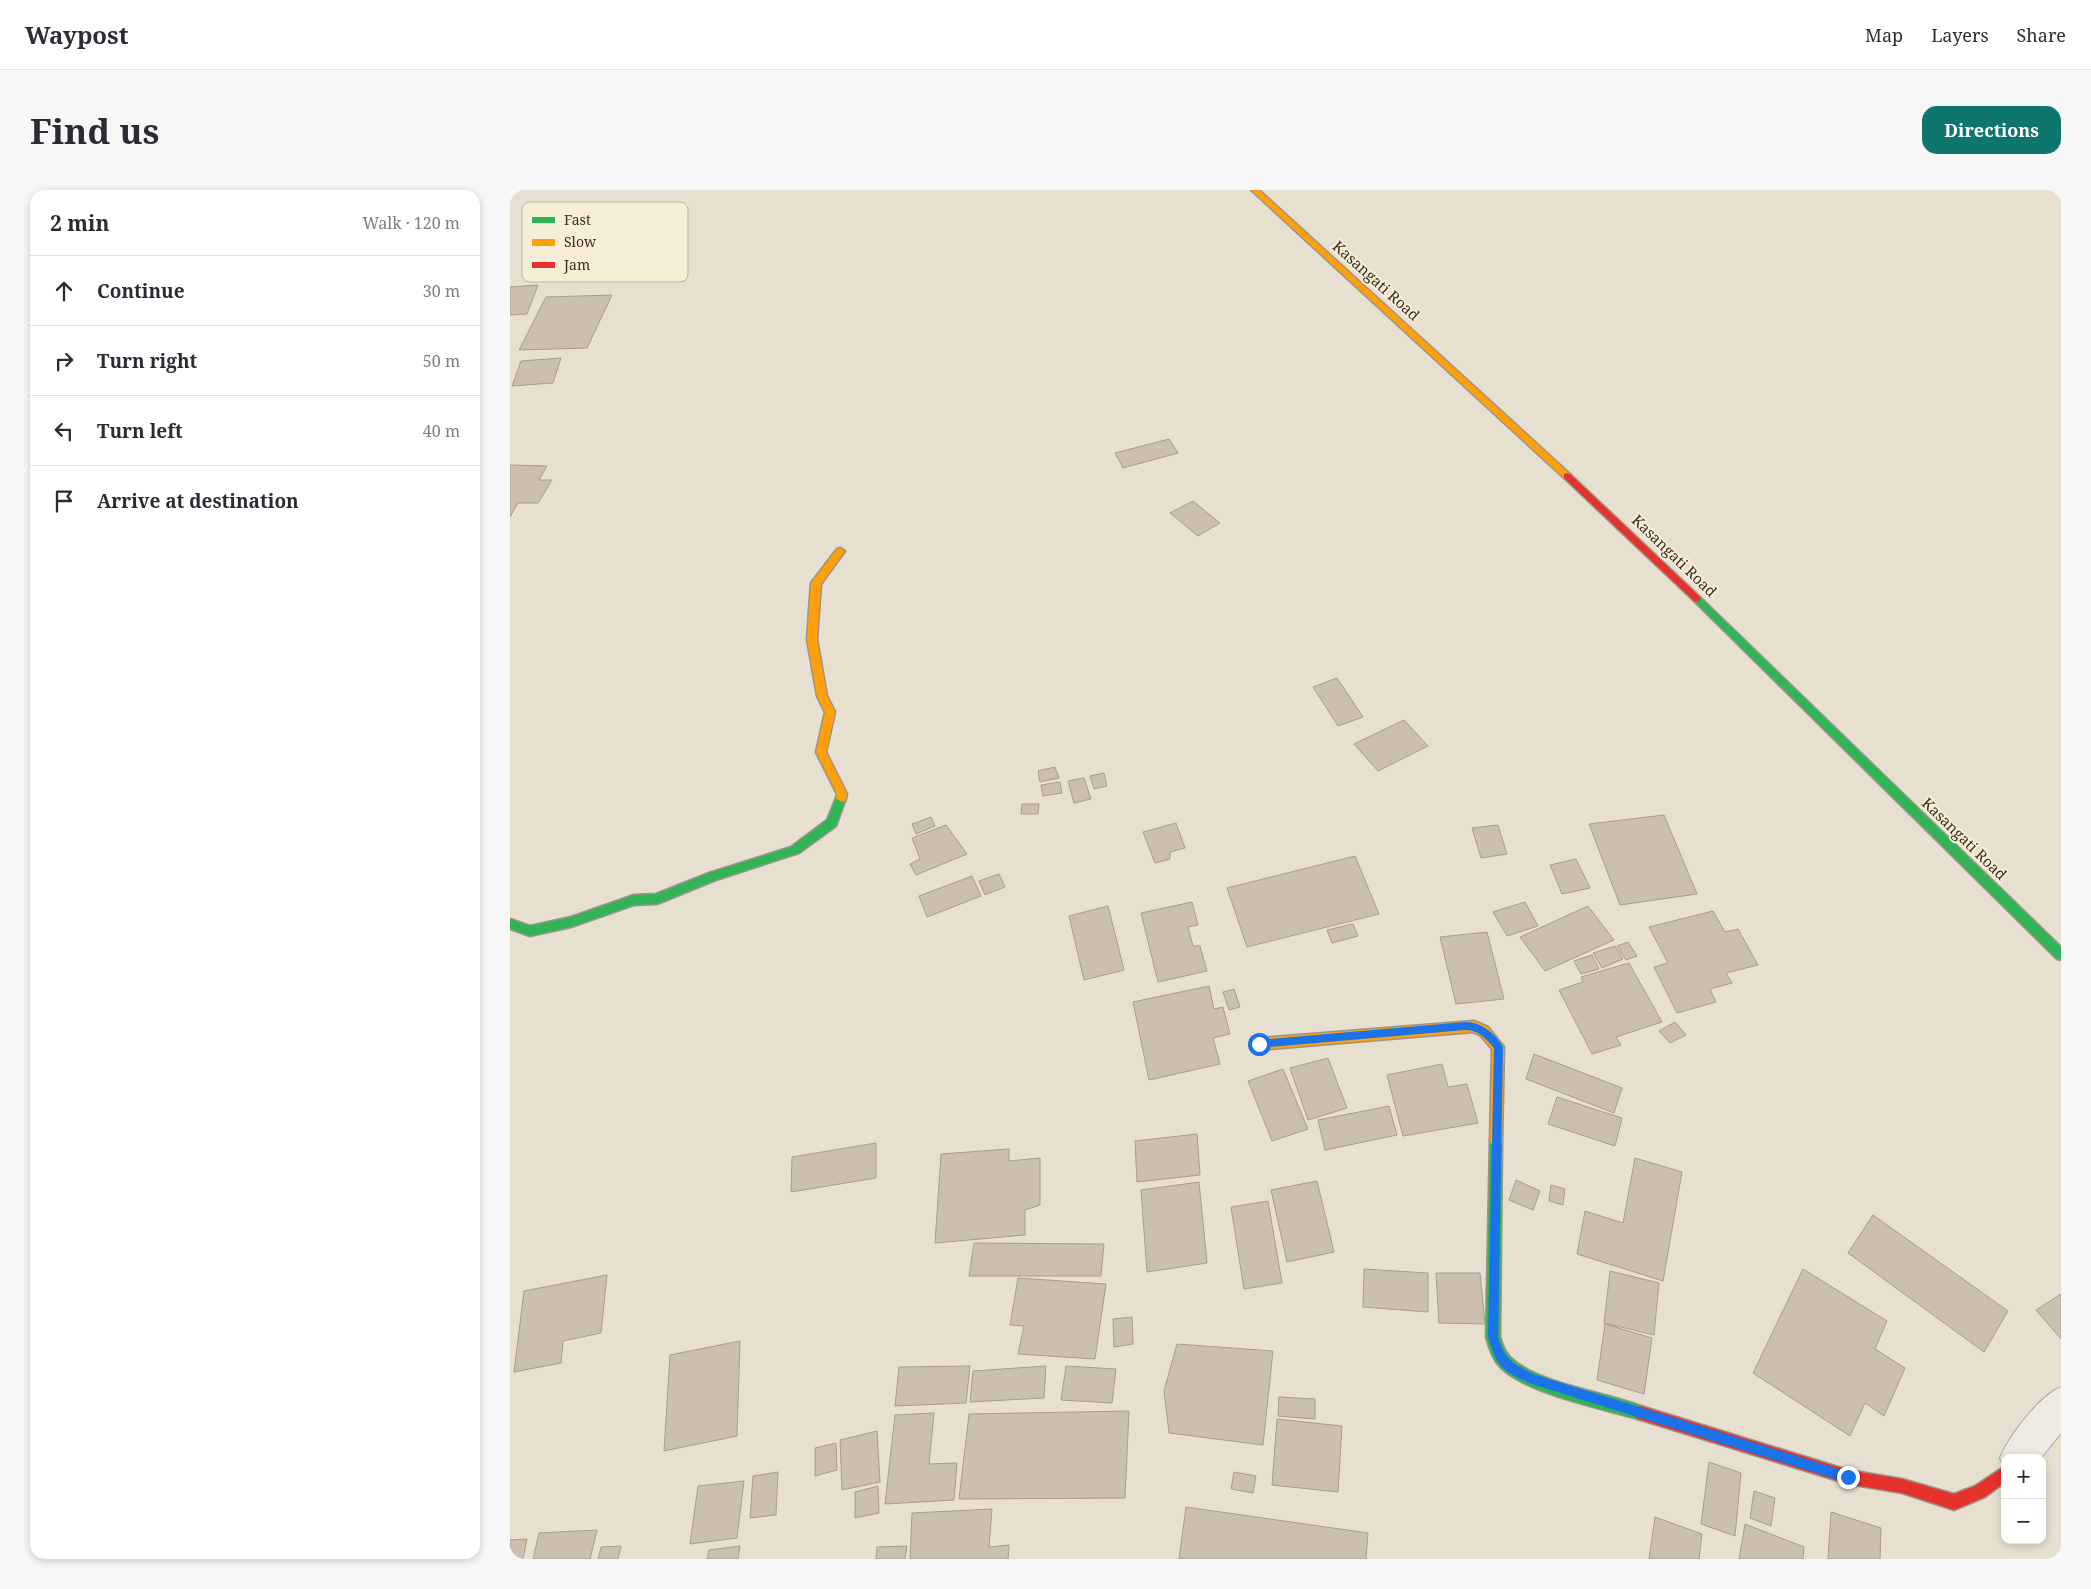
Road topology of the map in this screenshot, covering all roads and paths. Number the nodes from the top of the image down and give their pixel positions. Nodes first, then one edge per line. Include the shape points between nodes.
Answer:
1 (1255, 190) edge
2 (840, 551) dead end
3 (510, 924) edge
4 (2061, 955) edge
5 (1259, 1044) dead end
6 (2061, 1405) edge
7 (2021, 1454) edge
8 (2001, 1476) edge

1 - 4 street, Kasangati Road via 1633,536
2 - 3 street via 816,583 812,639 822,696 830,712 822,752 842,794 832,824 795,850 657,898 634,900 571,922 530,931
5 - 8 street via 1474,1026 1484,1031 1498,1047 1493,1337 1499,1357 1509,1367 1532,1379 1848,1477 1902,1486 1954,1502 1980,1492
6 - 7 street

